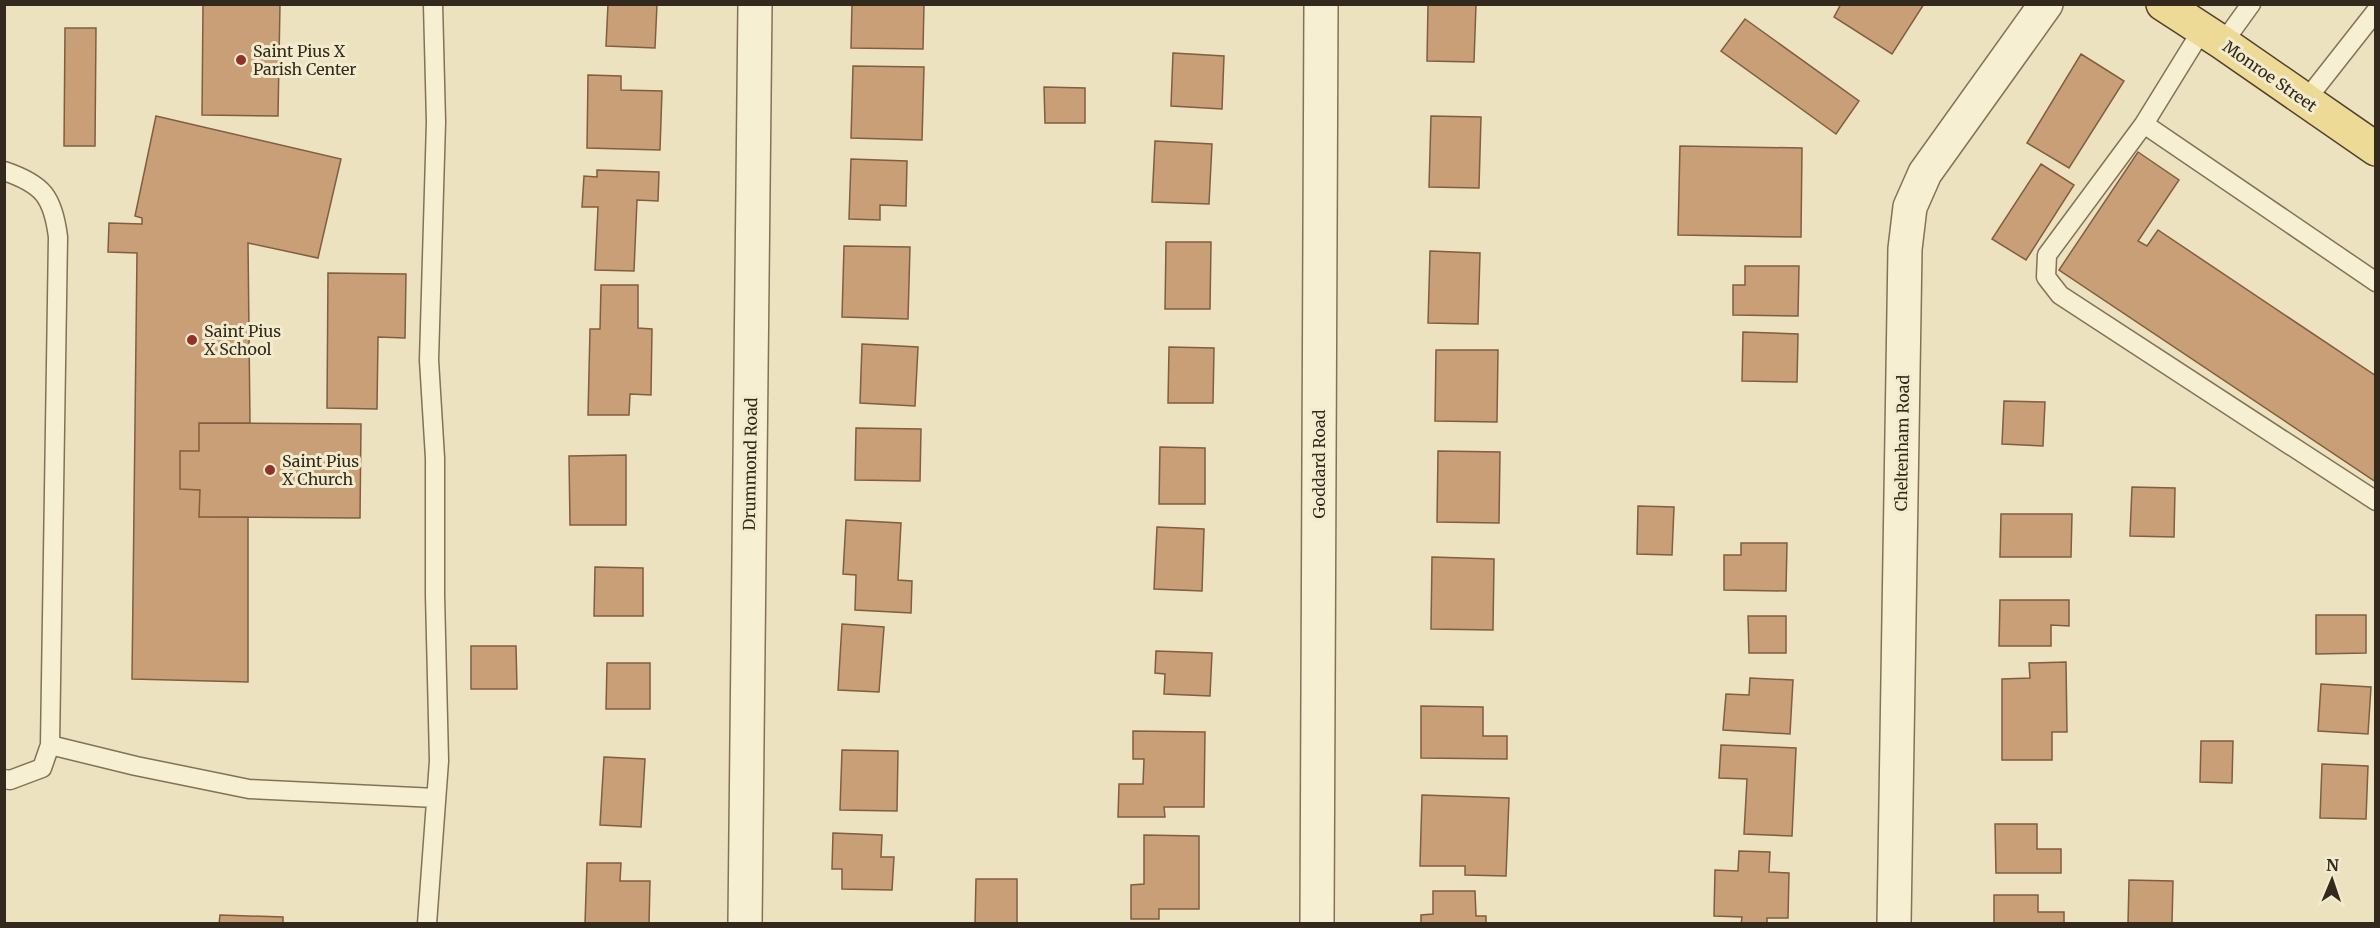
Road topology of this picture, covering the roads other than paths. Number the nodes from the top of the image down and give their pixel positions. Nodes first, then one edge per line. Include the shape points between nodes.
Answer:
1 (433, 4) edge
2 (755, 4) edge
3 (1321, 4) edge
4 (2046, 4) edge
5 (2163, 4) edge
6 (2251, 4) edge
7 (2376, 11) edge
8 (2213, 36) junction
9 (2306, 100) junction
10 (2144, 124) junction
11 (2376, 149) edge
12 (4, 171) edge
13 (2376, 282) edge
14 (2376, 501) edge
15 (50, 745) junction
16 (4, 779) edge
17 (436, 798) junction
18 (427, 924) edge
19 (745, 924) edge
20 (1317, 924) edge
21 (1894, 924) edge

1 - 17 lane via 436,122 429,360 435,458 439,709
2 - 19 street, Drummond Road
3 - 20 street, Goddard Road
4 - 21 street, Cheltenham Road via 1925,173 1910,207 1905,249
5 - 8 main road, Monroe Street
6 - 8 lane
7 - 9 lane
8 - 9 main road, Monroe Street
8 - 10 lane
9 - 11 main road, Monroe Street
10 - 13 lane
10 - 14 lane via 2047,255 2046,277 2060,295
12 - 15 lane via 29,180 41,191 55,214 58,237
15 - 16 lane via 42,768
15 - 17 lane via 249,789
17 - 18 lane

